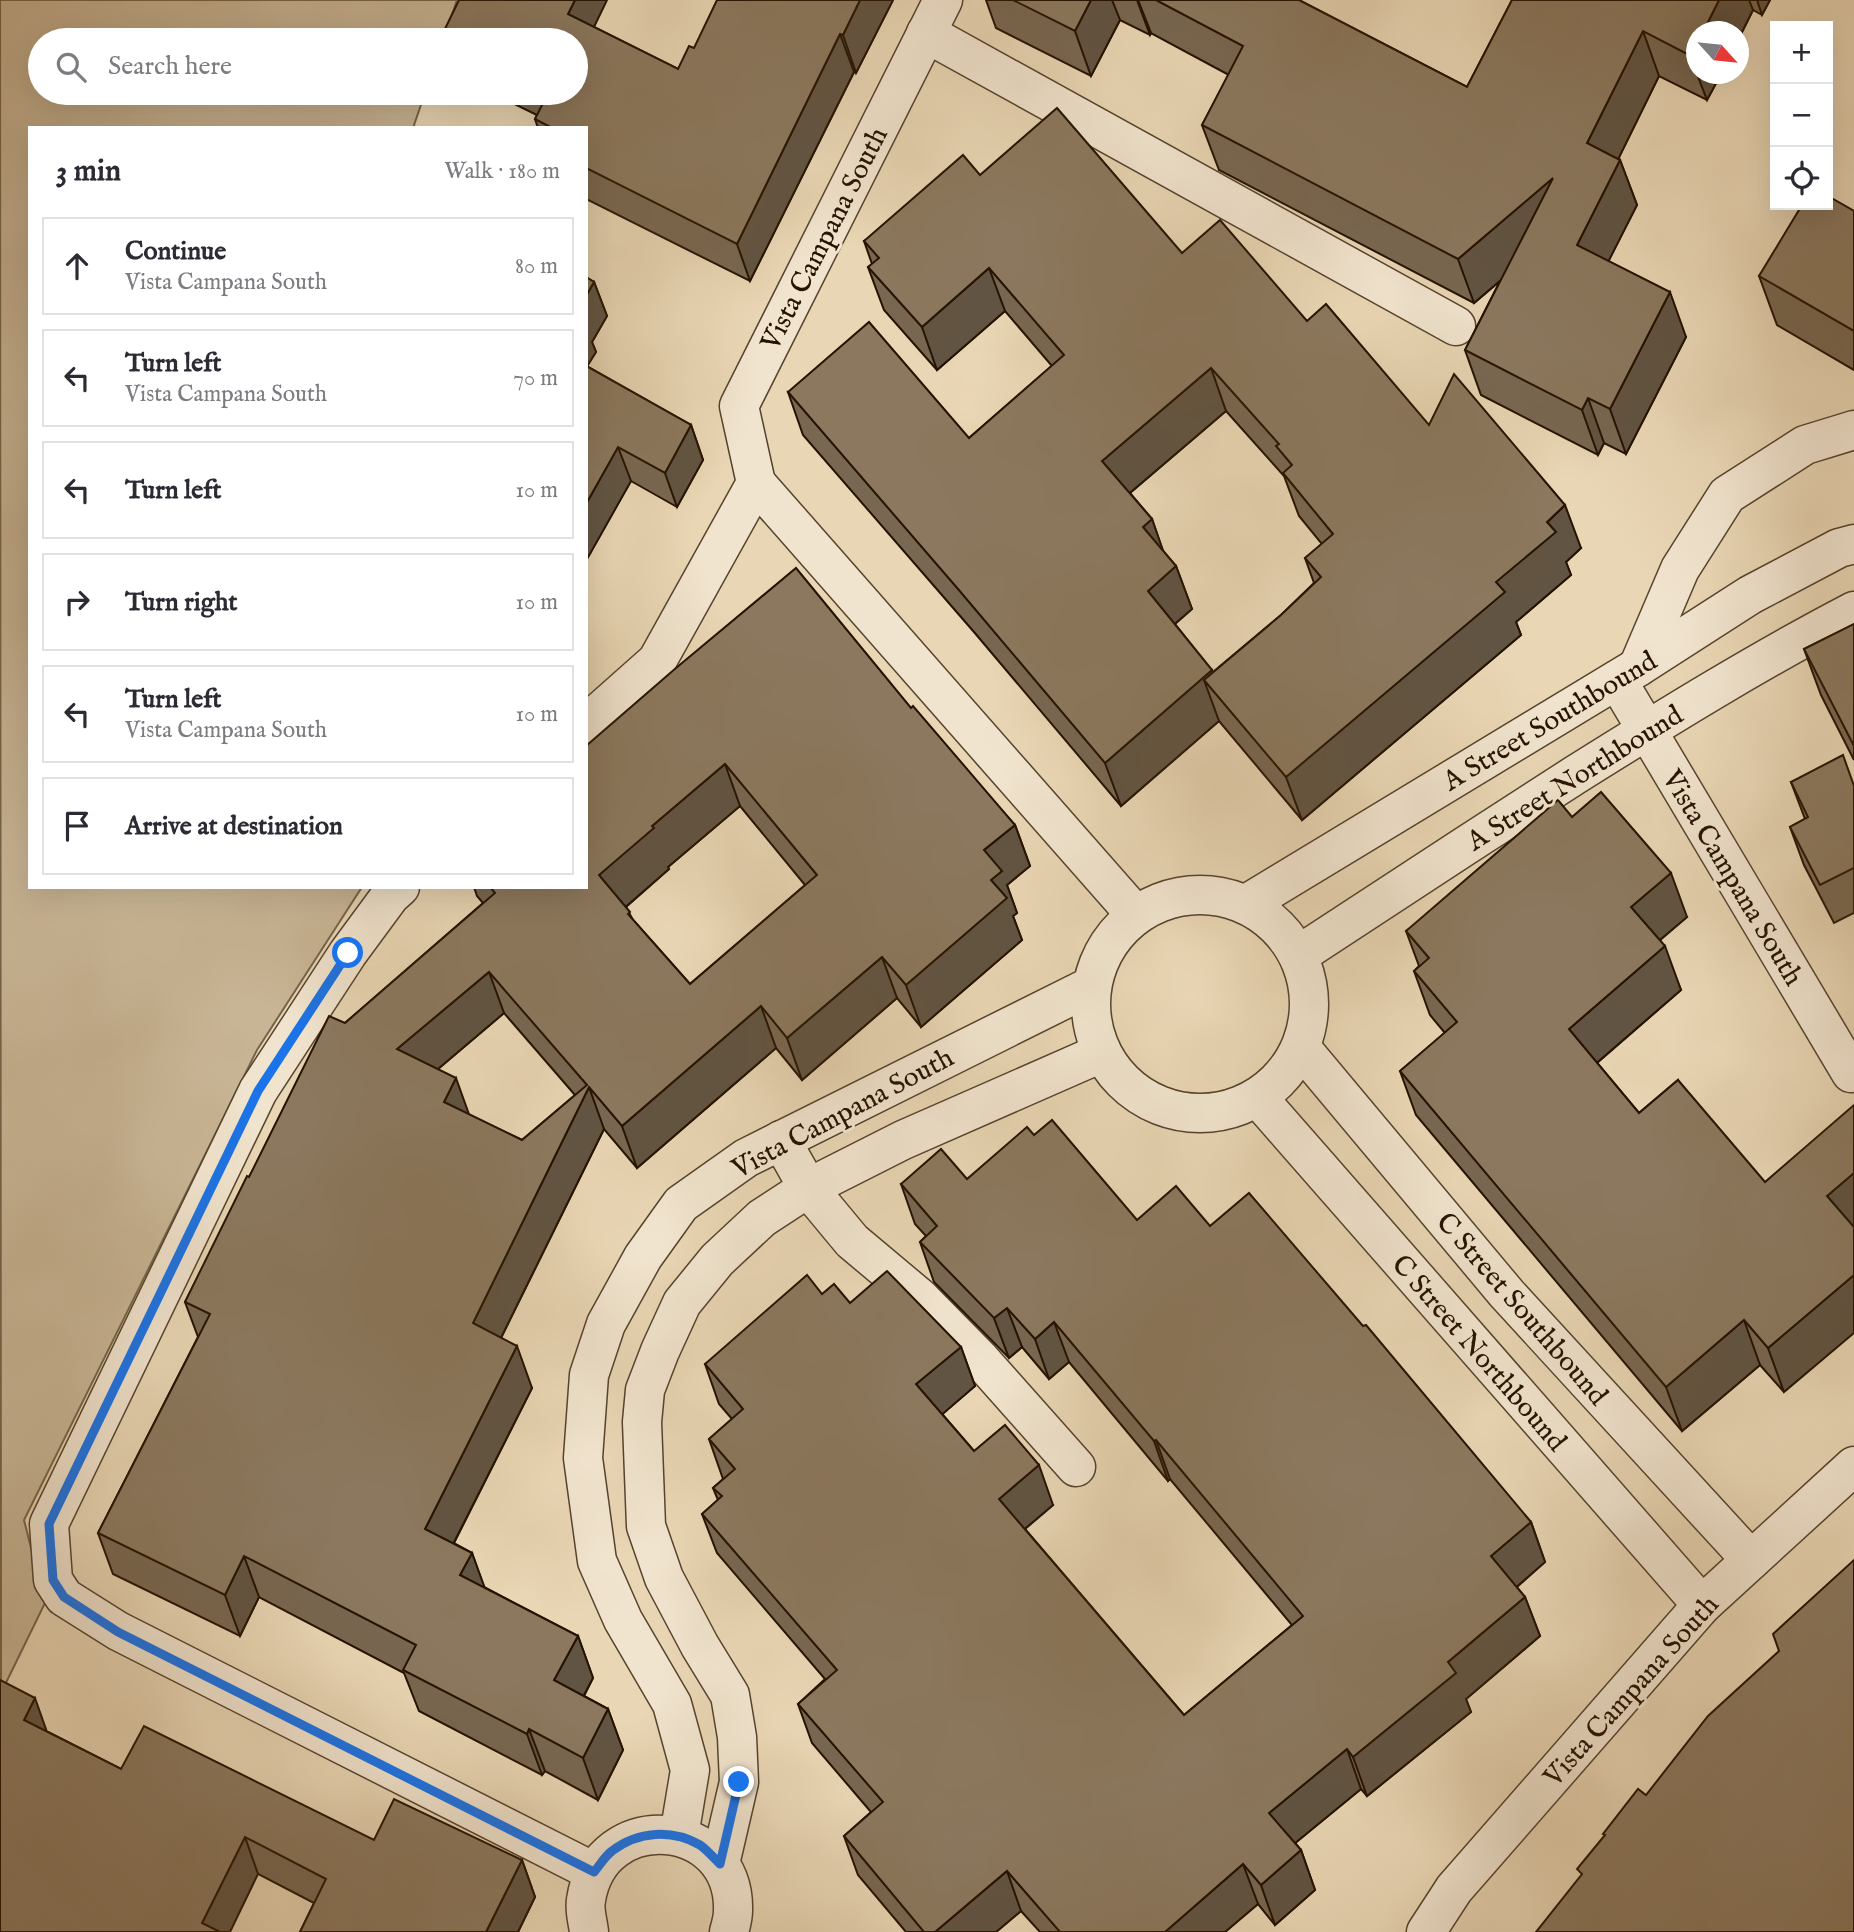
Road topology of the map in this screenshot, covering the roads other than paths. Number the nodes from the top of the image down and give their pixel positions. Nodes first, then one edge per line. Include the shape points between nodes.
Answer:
1 (934, 16) edge
2 (1457, 326) dead end
3 (1854, 430) edge
4 (756, 483) junction
5 (1854, 544) edge
6 (1854, 611) edge
7 (1627, 673) junction
8 (588, 722) edge
9 (1647, 730) junction
10 (398, 889) edge
11 (1248, 903) junction
12 (1135, 914) junction
13 (1300, 954) junction
14 (1089, 987) junction
15 (1302, 1049) junction
16 (1099, 1054) junction
17 (1851, 1073) dead end
18 (1259, 1099) junction
19 (781, 1140) junction
20 (808, 1188) junction
21 (586, 1417) junction
22 (642, 1422) junction
23 (1854, 1466) edge
24 (1076, 1467) dead end
25 (1751, 1560) junction
26 (1702, 1605) junction
27 (679, 1836) junction
28 (720, 1864) junction
29 (594, 1872) junction
30 (589, 1932) edge
31 (729, 1932) edge
32 (1426, 1932) edge

1 - 2 street
1 - 4 street, Vista Campana South via 739,406
3 - 7 street via 1805,445 1727,495 1680,569
4 - 8 street via 657,661
4 - 12 street, Vista Campana South
5 - 7 street, A Street Southbound via 1750,596
6 - 9 street, A Street Northbound
7 - 9 street, Vista Campana South
7 - 11 street, A Street Southbound
9 - 13 street, A Street Northbound
9 - 17 street, Vista Campana South
10 - 29 street via 348,953 258,1091 49,1524 53,1580 64,1597 118,1632
11 - 12 street via 1190,893
11 - 13 street
12 - 14 street via 1105,946
13 - 15 street via 1312,1002
14 - 16 street
14 - 19 street, Vista Campana South
15 - 18 street
15 - 25 street, C Street Southbound via 1507,1294
16 - 18 street via 1141,1100 1200,1116
16 - 20 street, Vista Campana South via 903,1140
18 - 26 street, C Street Northbound
19 - 20 street
19 - 21 street, Vista Campana South via 746,1158 681,1204 643,1257 606,1324 589,1374
20 - 22 street, Vista Campana South via 762,1218 717,1259 682,1303 645,1390
20 - 24 street via 852,1241 929,1307
21 - 22 street
21 - 27 street, Vista Campana South via 583,1458 597,1560 623,1620 672,1704 690,1770
22 - 28 street, Vista Campana South via 646,1526 664,1578 730,1695 734,1716 739,1782
23 - 25 street, Vista Campana South
25 - 26 street, Vista Campana South
26 - 32 street, Vista Campana South via 1454,1889
27 - 28 street via 702,1846
27 - 29 street via 655,1833 631,1839 610,1852
28 - 31 street via 731,1886 734,1912
29 - 30 street via 585,1902

